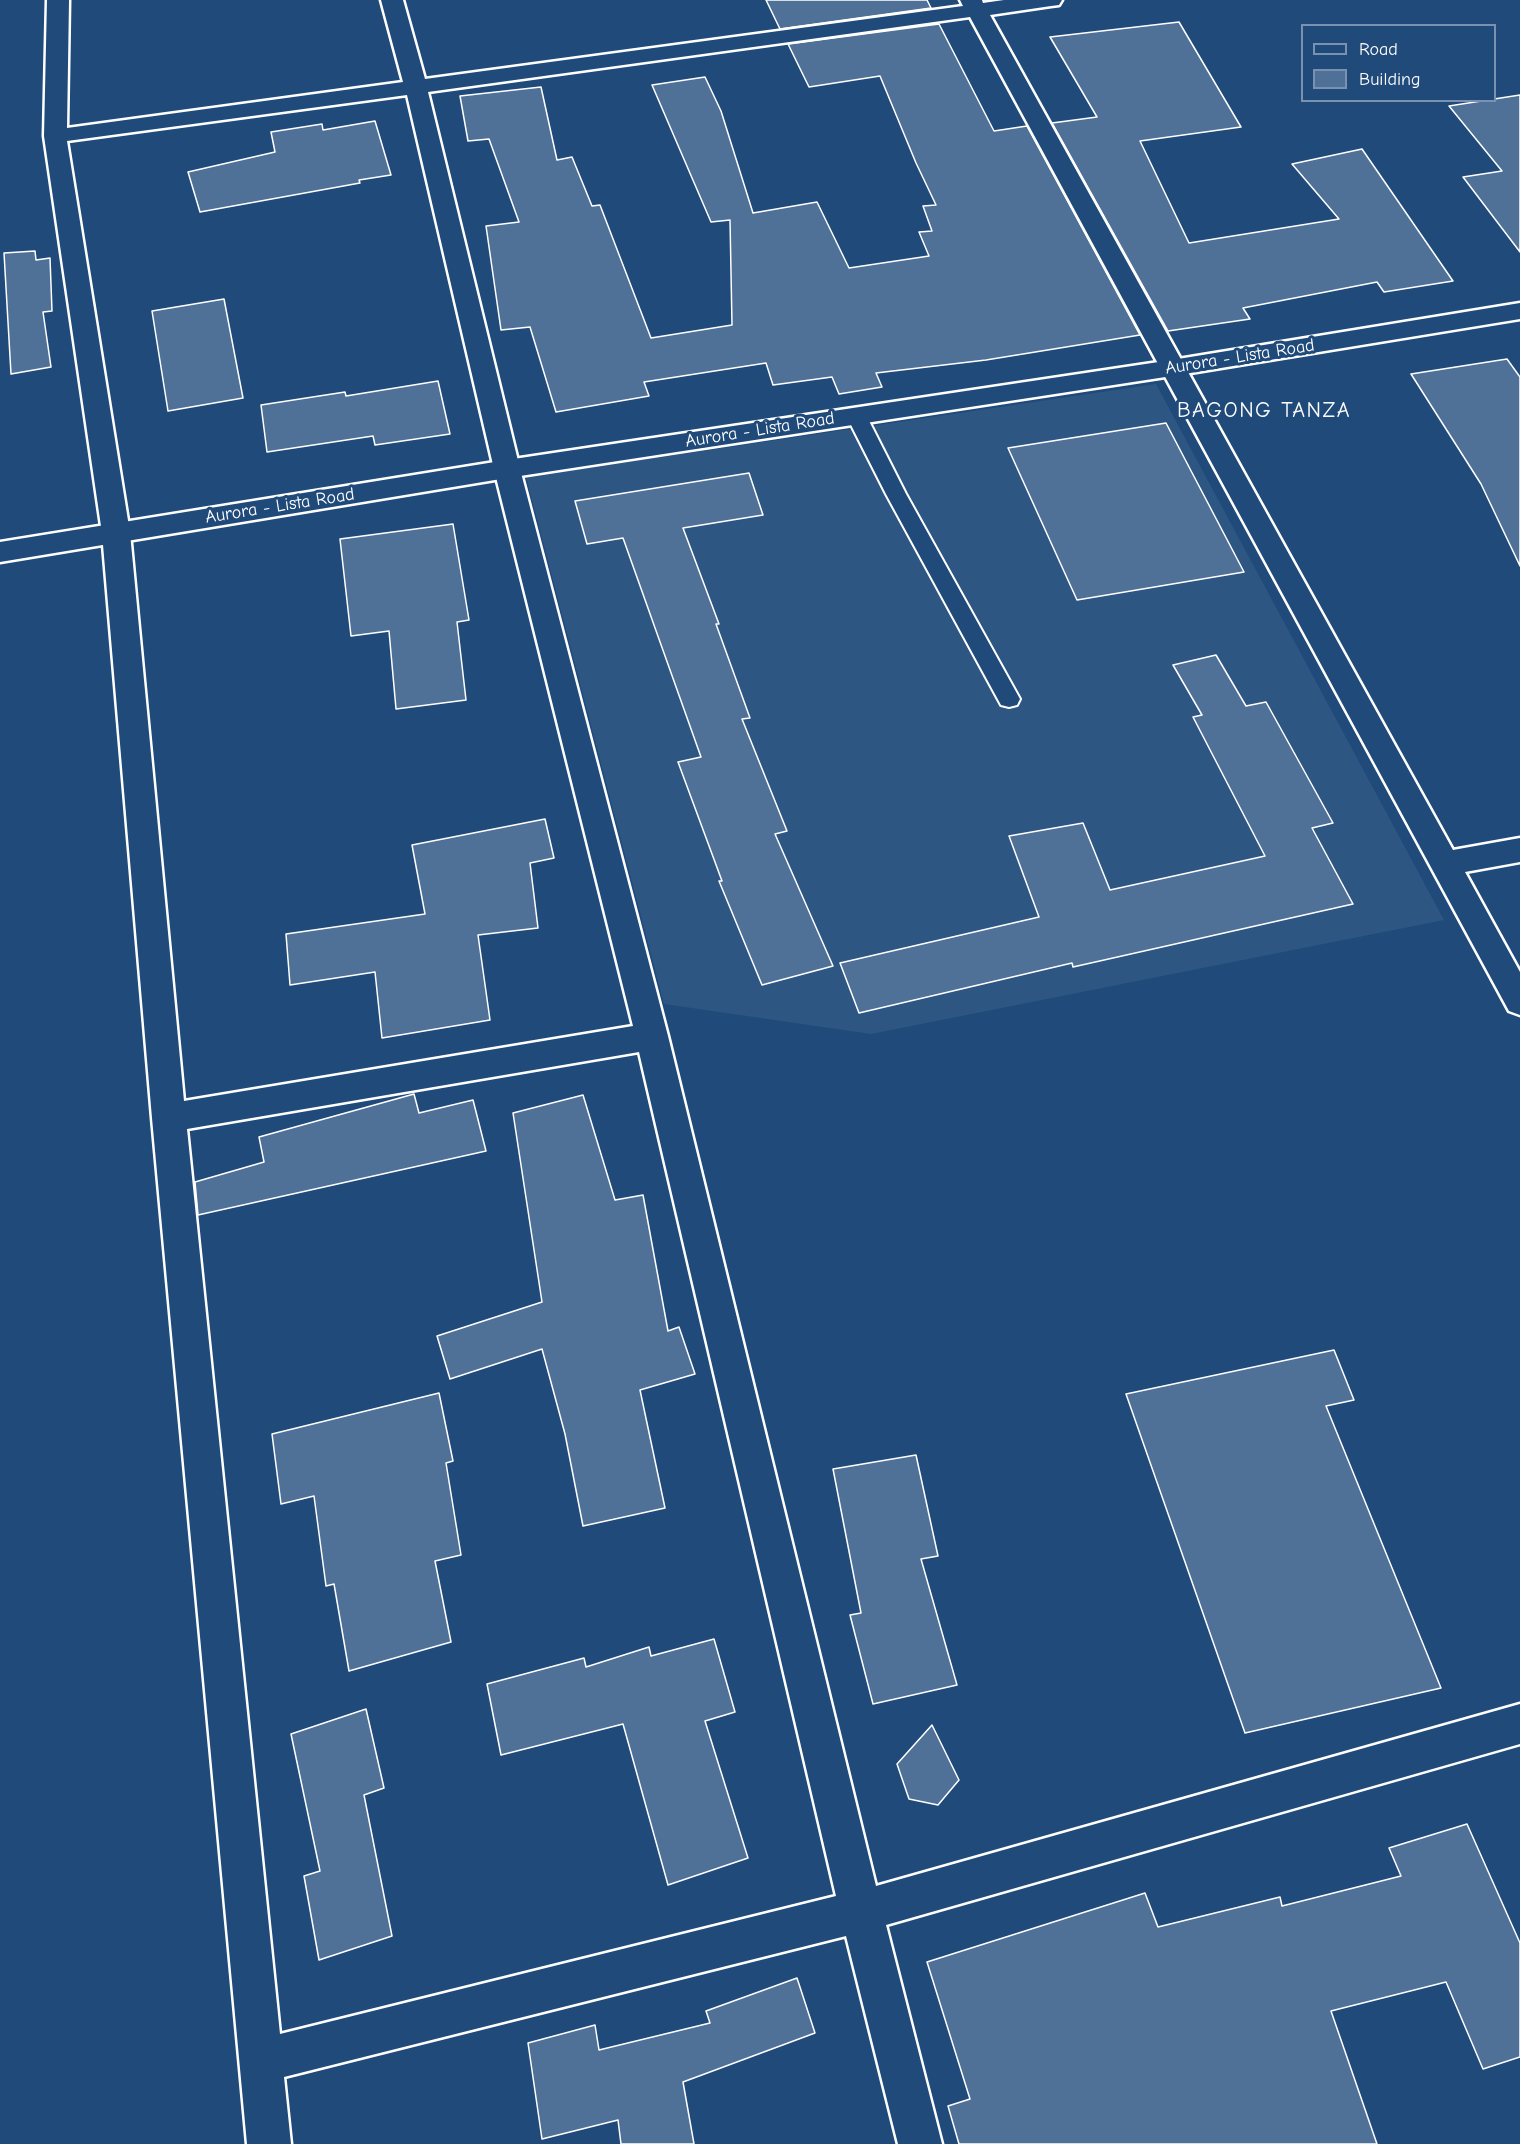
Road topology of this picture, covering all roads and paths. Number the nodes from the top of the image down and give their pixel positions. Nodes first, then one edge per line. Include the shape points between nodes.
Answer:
1 (58, 0) edge
2 (392, 0) edge
3 (1051, 0) edge
4 (974, 5) edge
5 (416, 87) junction
6 (55, 136) junction
7 (1520, 311) edge
8 (1172, 368) junction
9 (856, 415) junction
10 (507, 469) junction
11 (116, 533) junction
12 (0, 552) edge
13 (1009, 699) dead end
14 (1520, 850) edge
15 (1445, 864) junction
16 (1520, 1002) edge
17 (652, 1036) junction
18 (169, 1118) junction
19 (1520, 1724) edge
20 (861, 1911) junction
21 (261, 2061) junction
22 (269, 2144) edge
23 (920, 2144) edge

1 - 6 street
2 - 5 street
3 - 4 street
4 - 5 street
4 - 8 street
5 - 6 street
5 - 10 street
6 - 11 street
7 - 8 street, Aurora - Lista Road
8 - 9 street, Aurora - Lista Road
8 - 15 street
9 - 10 street, Aurora - Lista Road
9 - 13 lane
10 - 11 street, Aurora - Lista Road
10 - 17 street
11 - 12 street, Aurora - Lista Road
11 - 18 street
14 - 15 street
15 - 16 street
17 - 18 street
17 - 20 street
18 - 21 street
19 - 20 street
20 - 21 street
20 - 23 street
21 - 22 street

